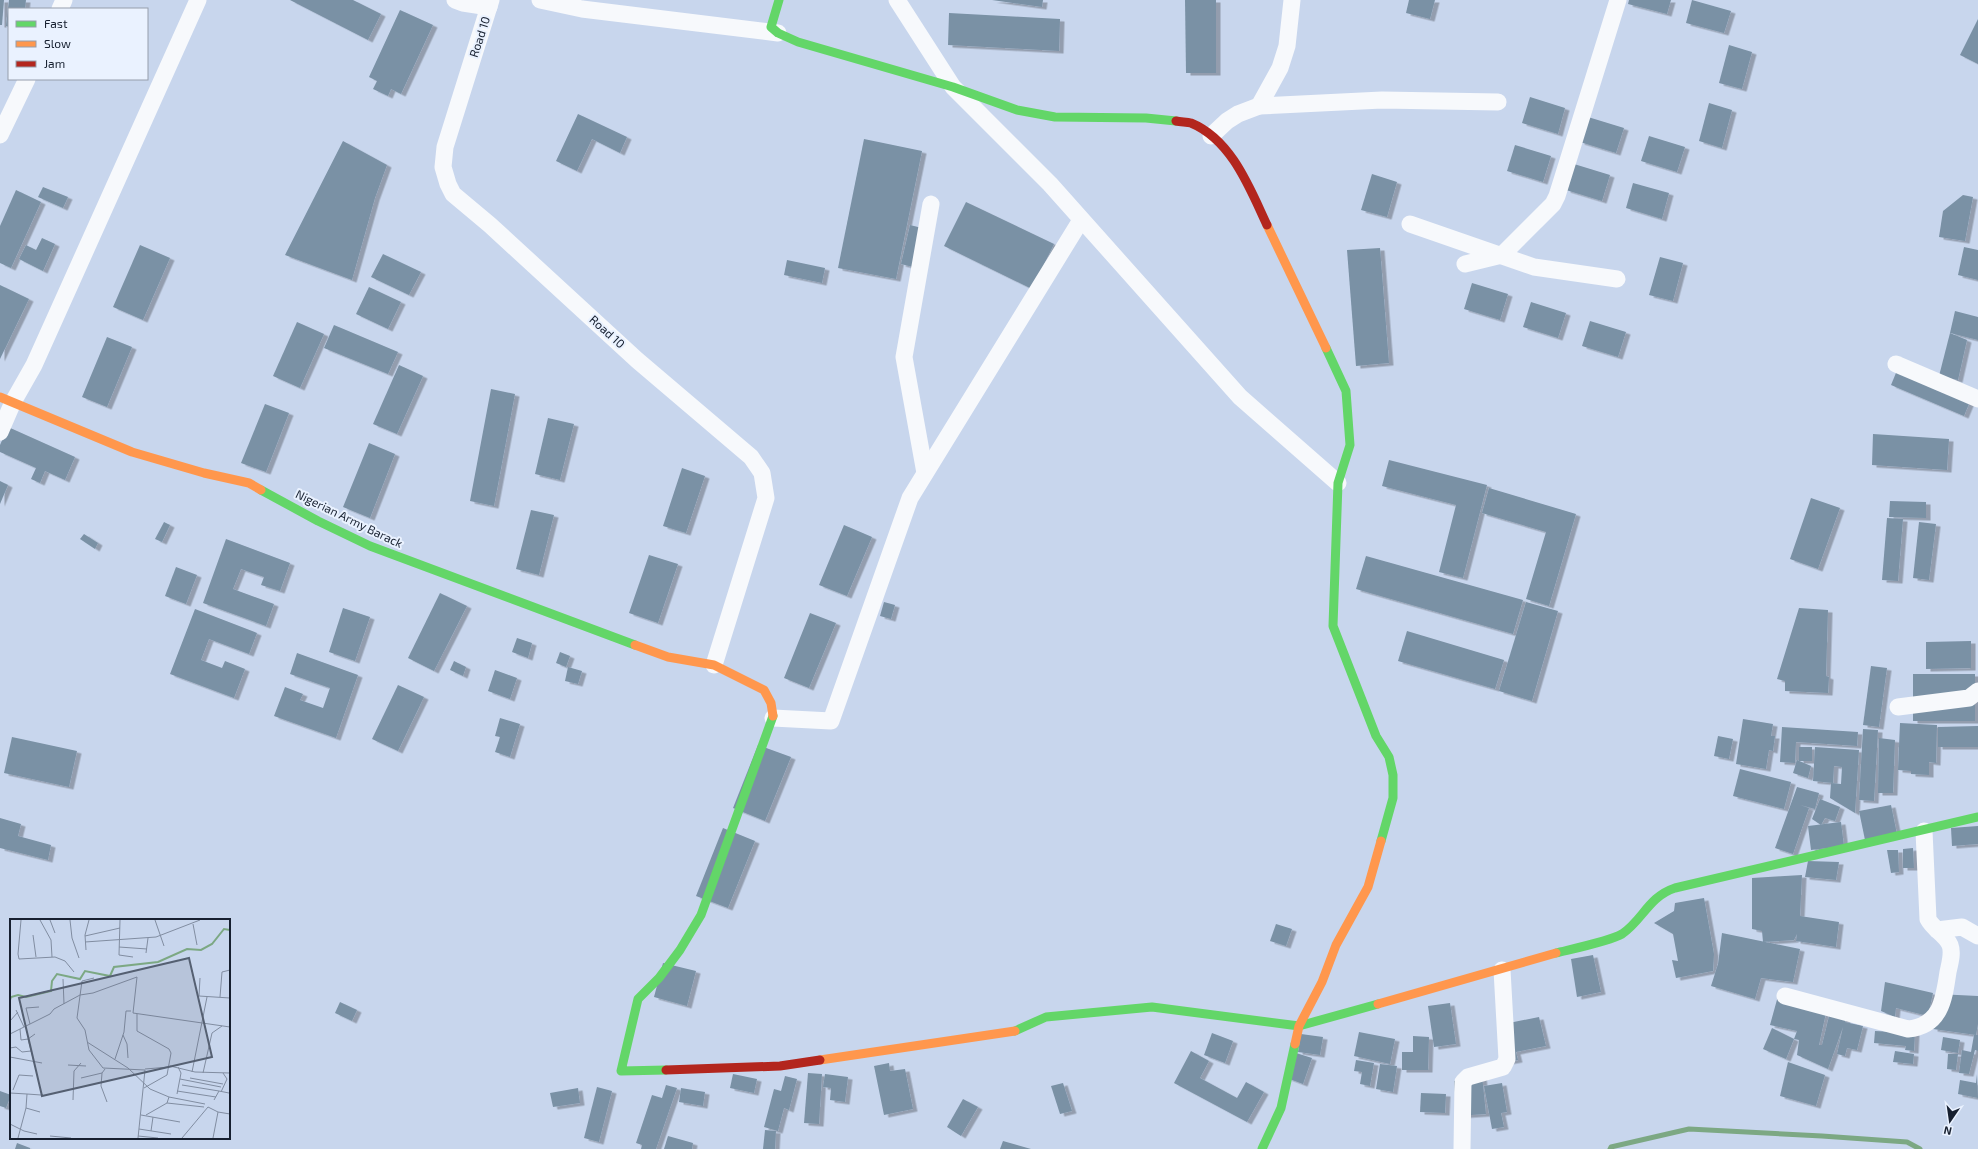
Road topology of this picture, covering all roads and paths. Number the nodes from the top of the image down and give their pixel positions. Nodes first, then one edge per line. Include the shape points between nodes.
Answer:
1 (198, 0) edge
2 (455, 0) edge
3 (540, 0) edge
4 (779, 0) edge
5 (896, 0) edge
6 (1292, 0) edge
7 (1618, 0) edge
8 (490, 3) edge
9 (778, 33) junction
10 (27, 80) edge
11 (953, 87) junction
12 (1498, 102) dead end
13 (1259, 106) junction
14 (0, 135) edge
15 (1211, 136) junction
16 (931, 204) dead end
17 (1081, 220) junction
18 (1410, 224) dead end
19 (1502, 255) junction
20 (1465, 264) dead end
21 (1617, 280) dead end
22 (1896, 364) dead end
23 (7, 399) edge
24 (1978, 399) edge
25 (0, 432) edge
26 (925, 473) junction
27 (1338, 483) junction
28 (714, 665) junction
29 (1978, 691) edge
30 (1898, 707) dead end
31 (773, 718) junction
32 (1978, 817) edge
33 (1924, 830) junction
34 (1937, 930) junction
35 (1978, 936) edge
36 (1502, 970) junction
37 (1785, 996) dead end
38 (1299, 1026) junction
39 (1262, 1149) edge
40 (1462, 1149) edge

1 - 23 street via 34,365
2 - 8 street via 463,3
3 - 9 street via 582,9
4 - 9 street via 771,27
5 - 11 street
6 - 13 street via 1287,46 1280,68
7 - 19 street via 1557,196 1549,209
8 - 28 street, Road 10 via 444,147 443,167 453,194 637,360 751,457 762,473 766,498
9 - 11 street via 798,42
10 - 14 street
11 - 15 street via 1017,110 1055,117 1146,118 1191,123
11 - 17 street via 1050,184
12 - 13 street via 1382,100
13 - 15 street via 1227,121
15 - 27 street via 1230,154 1243,174 1346,391 1350,445
16 - 26 street via 904,357
17 - 26 street
17 - 27 street via 1240,397
18 - 19 street
19 - 20 street
19 - 21 street via 1545,270
22 - 24 street
23 - 25 street
23 - 28 street, Nigerian Army Barack via 132,452 249,483 370,546 536,609 668,657
26 - 31 street via 910,498 830,721
27 - 38 street via 1333,626 1373,729 1389,757 1393,775 1393,798 1368,887 1336,945 1322,982
28 - 31 street, Nigerian Army Barack via 764,690 773,706
29 - 30 street via 1969,698
31 - 38 street via 701,915 659,978 638,999 621,1071 780,1066 1015,1031 1046,1017 1152,1007
32 - 33 street
33 - 34 street via 1928,919
33 - 36 street via 1670,889 1653,900 1627,931 1620,935
34 - 35 street via 1962,927
34 - 37 street via 1950,943 1947,979 1941,1009 1920,1026 1908,1029
36 - 38 street
36 - 40 street via 1507,1059 1503,1067 1468,1077 1463,1082
38 - 39 street via 1280,1108

